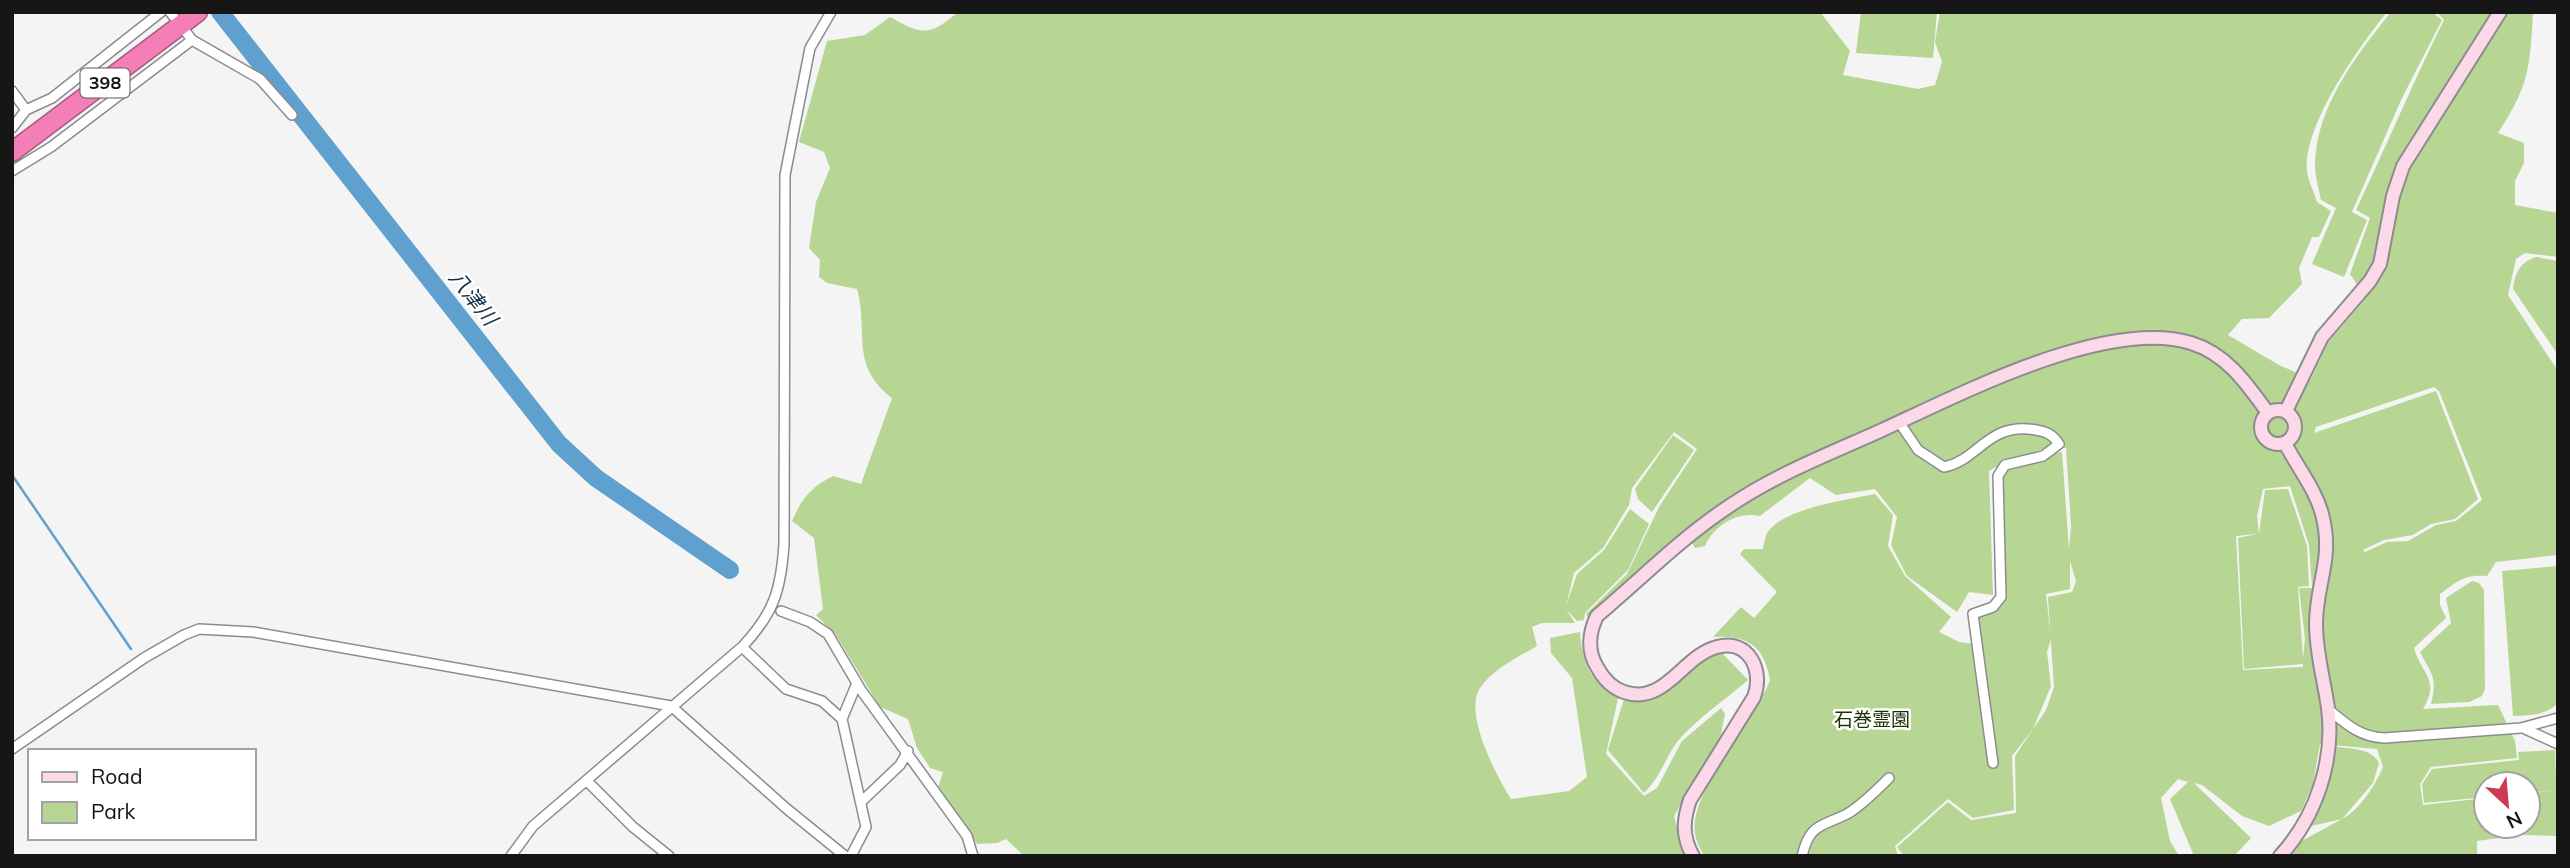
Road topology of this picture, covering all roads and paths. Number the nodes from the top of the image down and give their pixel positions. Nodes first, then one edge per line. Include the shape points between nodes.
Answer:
1 (161, 12) edge
2 (831, 12) edge
3 (2500, 12) edge
4 (198, 13) edge
5 (12, 91) edge
6 (26, 110) junction
7 (292, 115) dead end
8 (12, 128) edge
9 (12, 152) edge
10 (12, 171) edge
11 (2286, 411) junction
12 (2268, 413) junction
13 (1899, 422) junction
14 (2285, 443) junction
15 (781, 611) dead end
16 (742, 647) junction
17 (857, 683) junction
18 (671, 706) junction
19 (2328, 709) junction
20 (2558, 718) edge
21 (842, 719) junction
22 (2521, 727) junction
23 (2558, 744) edge
24 (12, 749) edge
25 (908, 751) junction
26 (1993, 763) dead end
27 (1889, 778) dead end
28 (587, 781) junction
29 (861, 802) junction
30 (510, 856) edge
31 (669, 856) edge
32 (845, 856) edge
33 (851, 856) edge
34 (973, 856) edge
35 (1693, 856) edge
36 (1802, 856) edge
37 (2280, 856) edge

1 - 6 street via 52,98
2 - 16 street via 810,48 785,175 782,575 768,615
3 - 11 street via 2403,166 2380,264 2322,337
4 - 9 highway, 398
5 - 6 street
6 - 8 street
7 - 10 street via 260,79 189,36 51,147
11 - 12 street
11 - 14 street via 2296,428
12 - 13 street via 2241,376 2216,354 2165,338 2067,353 2015,370
12 - 14 street via 2261,427 2264,438 2274,444
13 - 26 street via 1918,450 1944,467 2010,430 2051,433 2059,444 2043,456 2005,466 1998,476 2001,597 1993,607 1973,614
13 - 35 street via 1728,507 1597,616 1592,626 1590,651 1596,666 1608,682 1633,695 1662,688 1717,646 1743,649 1759,672 1754,697 1690,800 1684,818 1686,845
14 - 19 street via 2317,498 2325,531 2328,555 2316,640
15 - 17 street via 828,634
16 - 18 street
16 - 21 street via 786,689 822,701
17 - 21 street
17 - 25 street
18 - 24 street via 253,632 199,629 144,658
18 - 28 street
18 - 32 street
19 - 22 street via 2370,738
19 - 37 street via 2330,738 2316,798
20 - 22 street
21 - 29 street
22 - 23 street
25 - 29 street via 900,765
25 - 34 street via 967,836
27 - 36 street via 1849,813 1813,830
28 - 30 street via 533,826
28 - 31 street
29 - 33 street via 866,827

